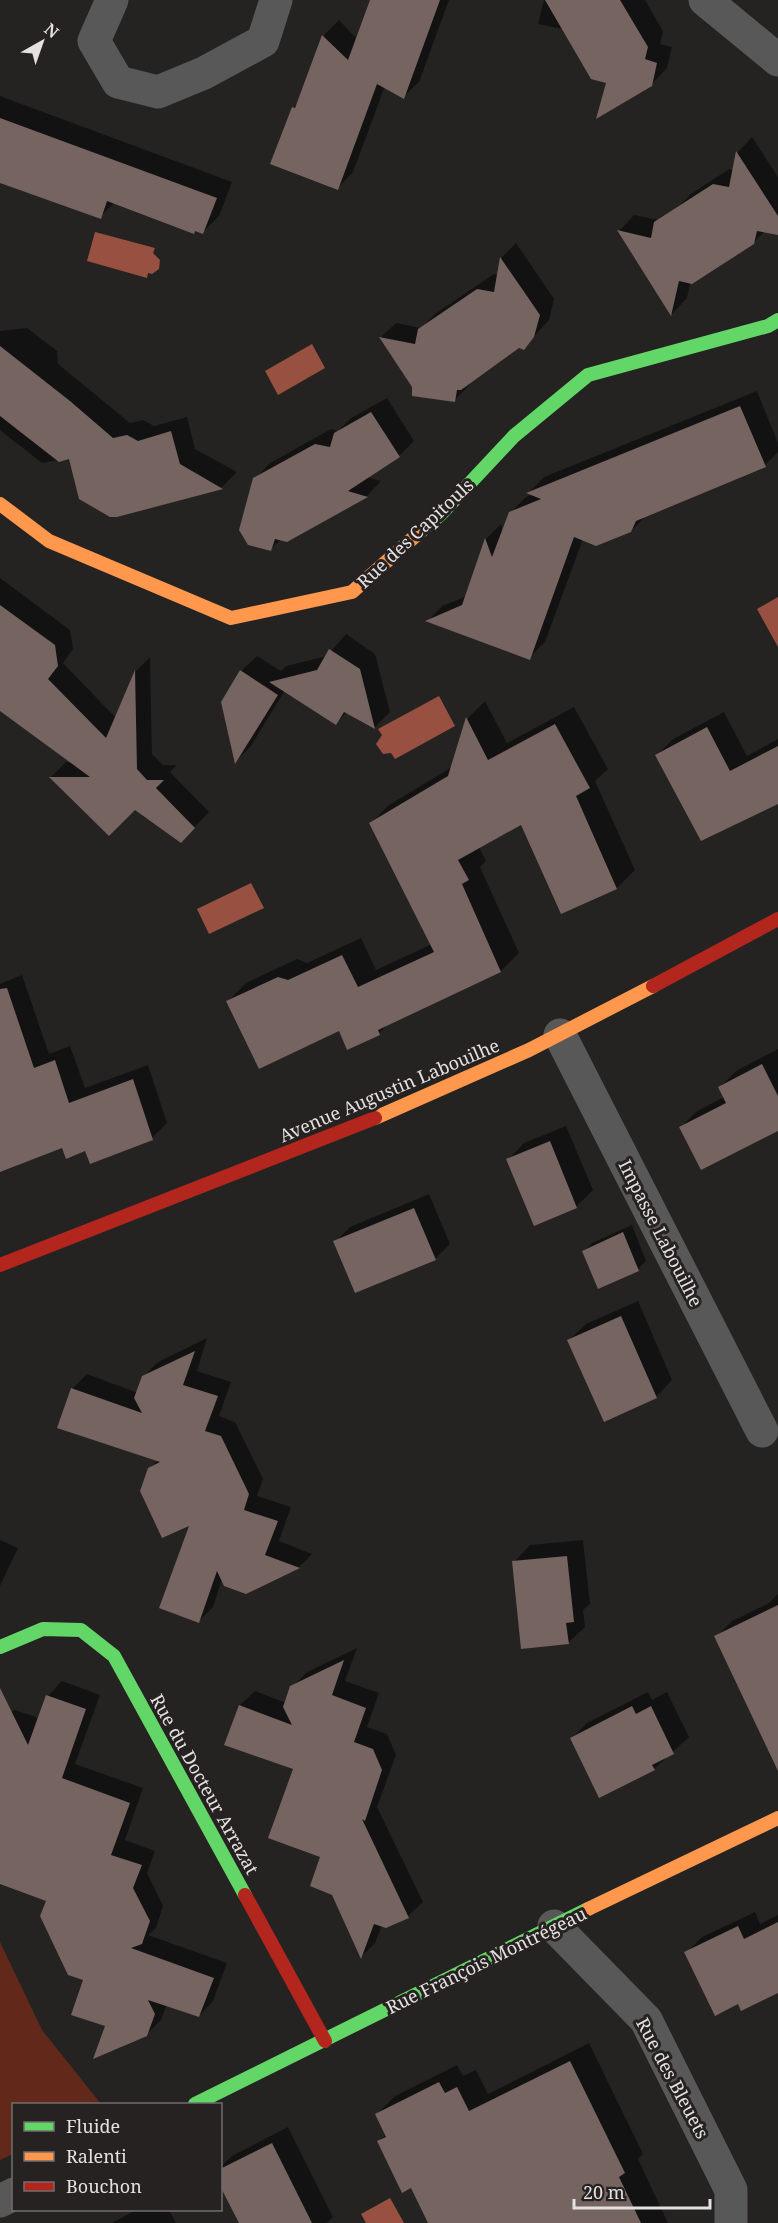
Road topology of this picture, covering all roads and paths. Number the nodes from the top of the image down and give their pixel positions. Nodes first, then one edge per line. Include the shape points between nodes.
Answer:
1 (112, 0) edge
2 (276, 0) edge
3 (705, 0) edge
4 (778, 60) edge
5 (778, 320) edge
6 (0, 504) edge
7 (778, 920) edge
8 (560, 1035) junction
9 (0, 1265) edge
10 (762, 1431) dead end
11 (0, 1647) edge
12 (778, 1818) edge
13 (554, 1926) junction
14 (325, 2041) junction
15 (197, 2103) edge
16 (731, 2223) edge

1 - 2 street via 94,41 118,82 158,92 204,73 262,41
3 - 4 street
5 - 6 street, Rue des Capitouls via 588,375 514,436 441,514 352,592 231,618 49,541
7 - 8 street, Avenue Augustin Labouilhe
8 - 9 street, Avenue Augustin Labouilhe via 363,1124
8 - 10 street, Impasse Labouilhe
11 - 14 street, Rue du Docteur Arrazat via 43,1629 81,1630 114,1656
12 - 13 street, Rue François Montrégeau
13 - 14 street, Rue François Montrégeau
13 - 16 street, Rue des Bleuets via 646,2020 731,2190
14 - 15 street, Rue François Montrégeau

